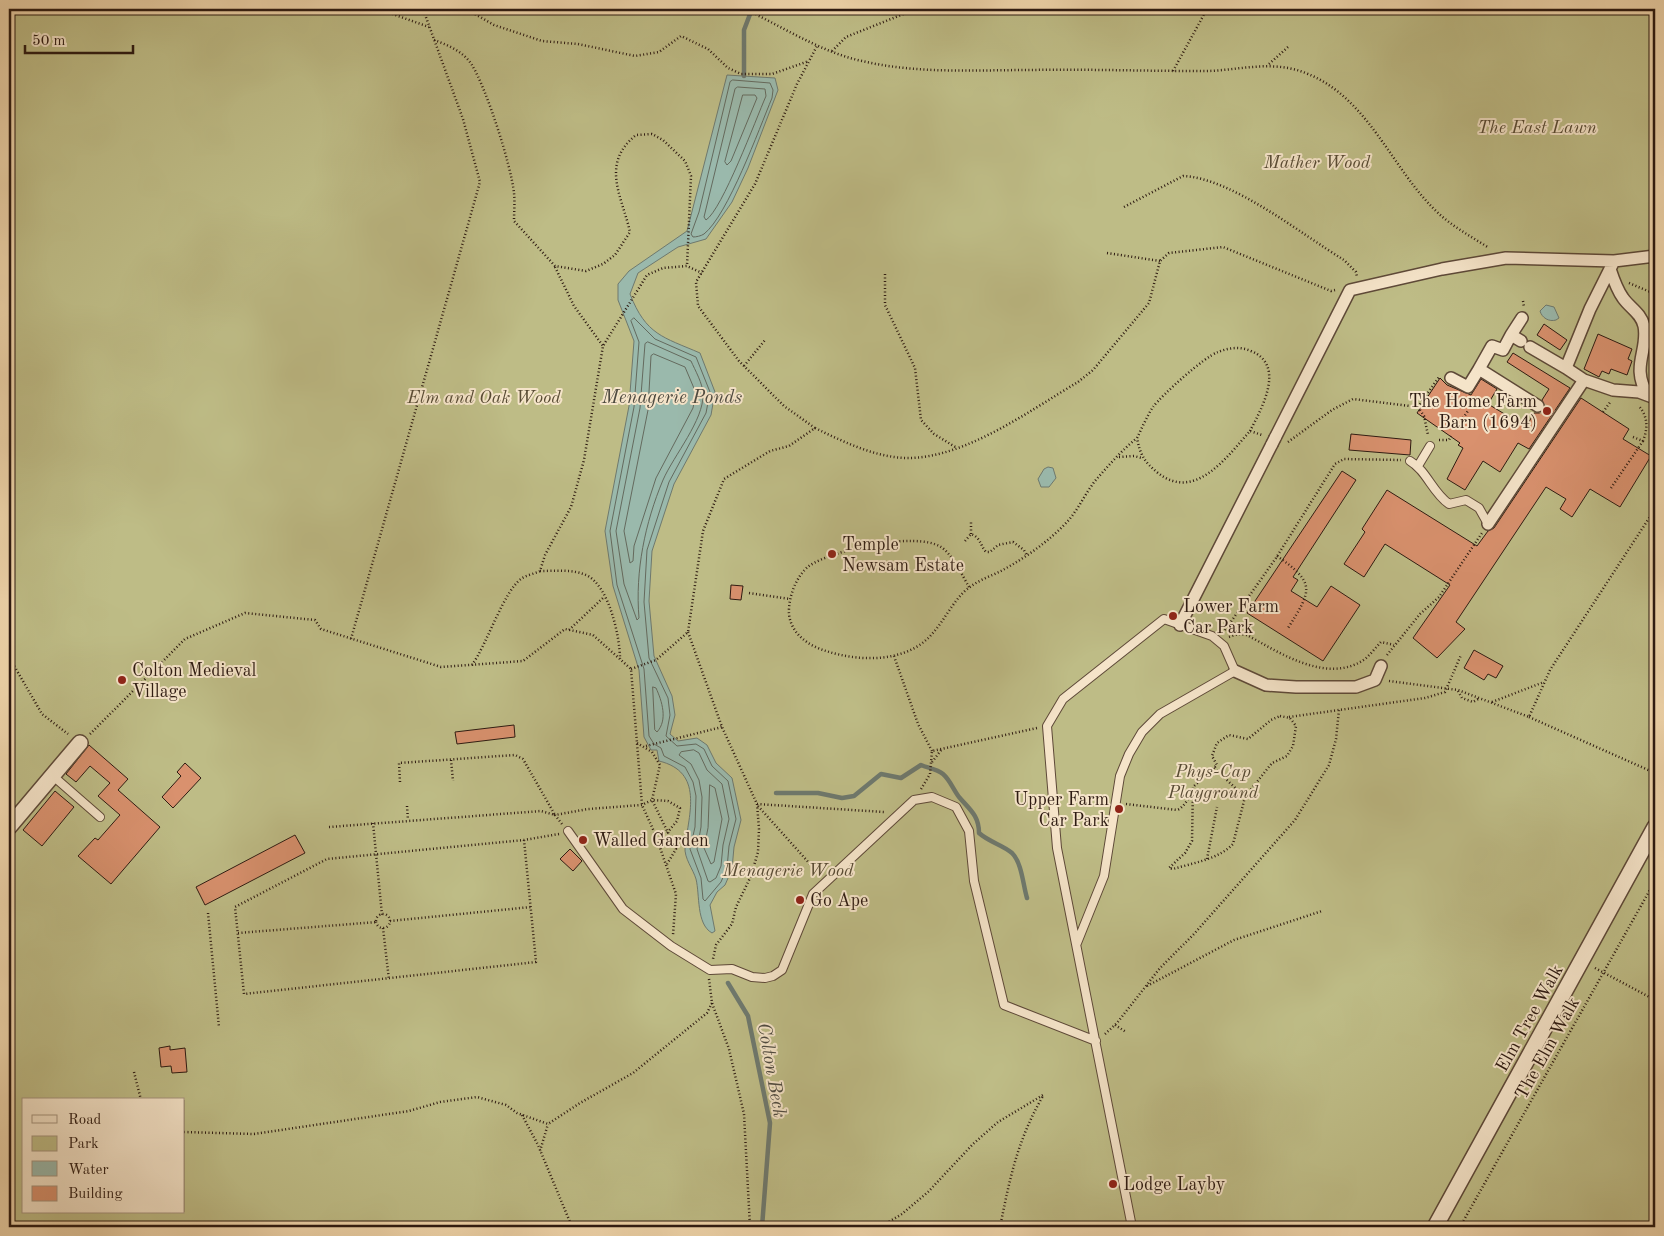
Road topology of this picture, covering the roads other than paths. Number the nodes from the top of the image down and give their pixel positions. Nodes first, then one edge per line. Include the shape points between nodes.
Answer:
1 (1655, 256) edge
2 (1612, 265) junction
3 (1522, 318) dead end
4 (1521, 341) junction
5 (1566, 368) junction
6 (1479, 369) junction
7 (1451, 378) road end
8 (1584, 380) junction
9 (1652, 396) edge
10 (1538, 406) tunnel mouth
11 (1430, 443) road end
12 (1410, 461) road end
13 (1418, 466) junction
14 (1488, 524) joint
15 (1180, 625) junction
16 (1381, 666) dead end
17 (1234, 671) junction
18 (80, 743) road end
19 (53, 776) junction
20 (100, 817) dead end
21 (9, 827) edge
22 (1655, 828) edge
23 (568, 831) road end
24 (1077, 943) junction
25 (1096, 1040) junction
26 (1132, 1227) edge
27 (1435, 1227) edge

1 - 2 street
2 - 5 street
2 - 9 street via 1622,298 1641,317 1644,328 1641,385
2 - 15 street via 1506,258 1354,289
3 - 4 street
4 - 5 street
4 - 6 street via 1503,350 1492,346
5 - 8 street
6 - 7 street via 1468,387
6 - 10 street
8 - 9 street via 1613,390
8 - 14 street
11 - 13 lane
12 - 13 lane
13 - 14 lane via 1440,498 1449,504 1466,500 1479,508
15 - 17 lane via 1212,636 1224,646
15 - 24 lane via 1164,619 1064,698 1047,726 1057,848
16 - 17 street via 1375,680 1356,687 1266,685
17 - 24 lane via 1160,714 1142,732 1129,754 1120,776 1104,876
18 - 19 street
19 - 20 lane
19 - 21 street
22 - 27 street, Elm Tree Walk
23 - 25 lane via 623,909 671,946 710,970 732,969 765,978 782,970 813,894 914,800 932,797 956,807 969,831 974,881 1004,1005
24 - 25 lane
25 - 26 lane

